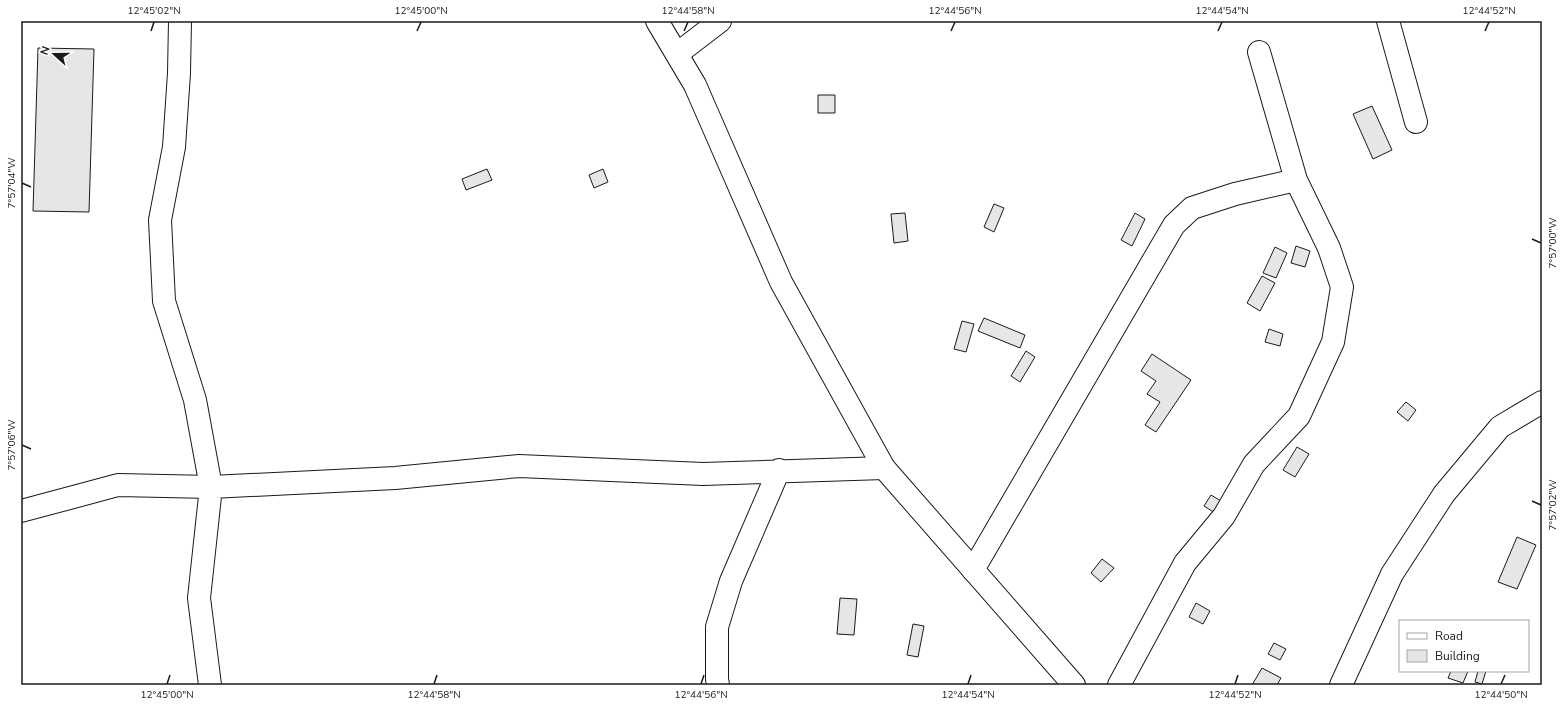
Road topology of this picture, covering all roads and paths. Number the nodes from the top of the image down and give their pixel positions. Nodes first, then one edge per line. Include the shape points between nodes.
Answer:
1 (180, 21) edge
2 (658, 21) edge
3 (720, 21) edge
4 (1388, 21) edge
5 (1259, 52) dead end
6 (677, 54) junction
7 (1416, 122) dead end
8 (1296, 180) junction
9 (1542, 402) edge
10 (884, 468) junction
11 (780, 470) junction
12 (211, 487) junction
13 (21, 511) edge
14 (973, 570) junction
15 (210, 685) edge
16 (718, 685) edge
17 (1074, 685) edge
18 (1119, 685) edge
19 (1341, 685) edge

1 - 12 street via 174,147 160,220 164,301 195,400
2 - 6 street
3 - 6 street
4 - 7 street
5 - 8 street
6 - 10 street via 695,85 781,282
8 - 14 street via 1235,194 1192,208 1174,225
8 - 18 street via 1329,248 1342,287 1333,342 1299,416 1254,464 1224,516 1185,563
9 - 19 street via 1500,427 1444,494 1392,574
10 - 11 street
10 - 14 street
11 - 12 street via 703,474 520,466 395,478
11 - 16 street via 732,581 717,627
12 - 13 street via 118,485
12 - 15 street via 198,598
14 - 17 street

